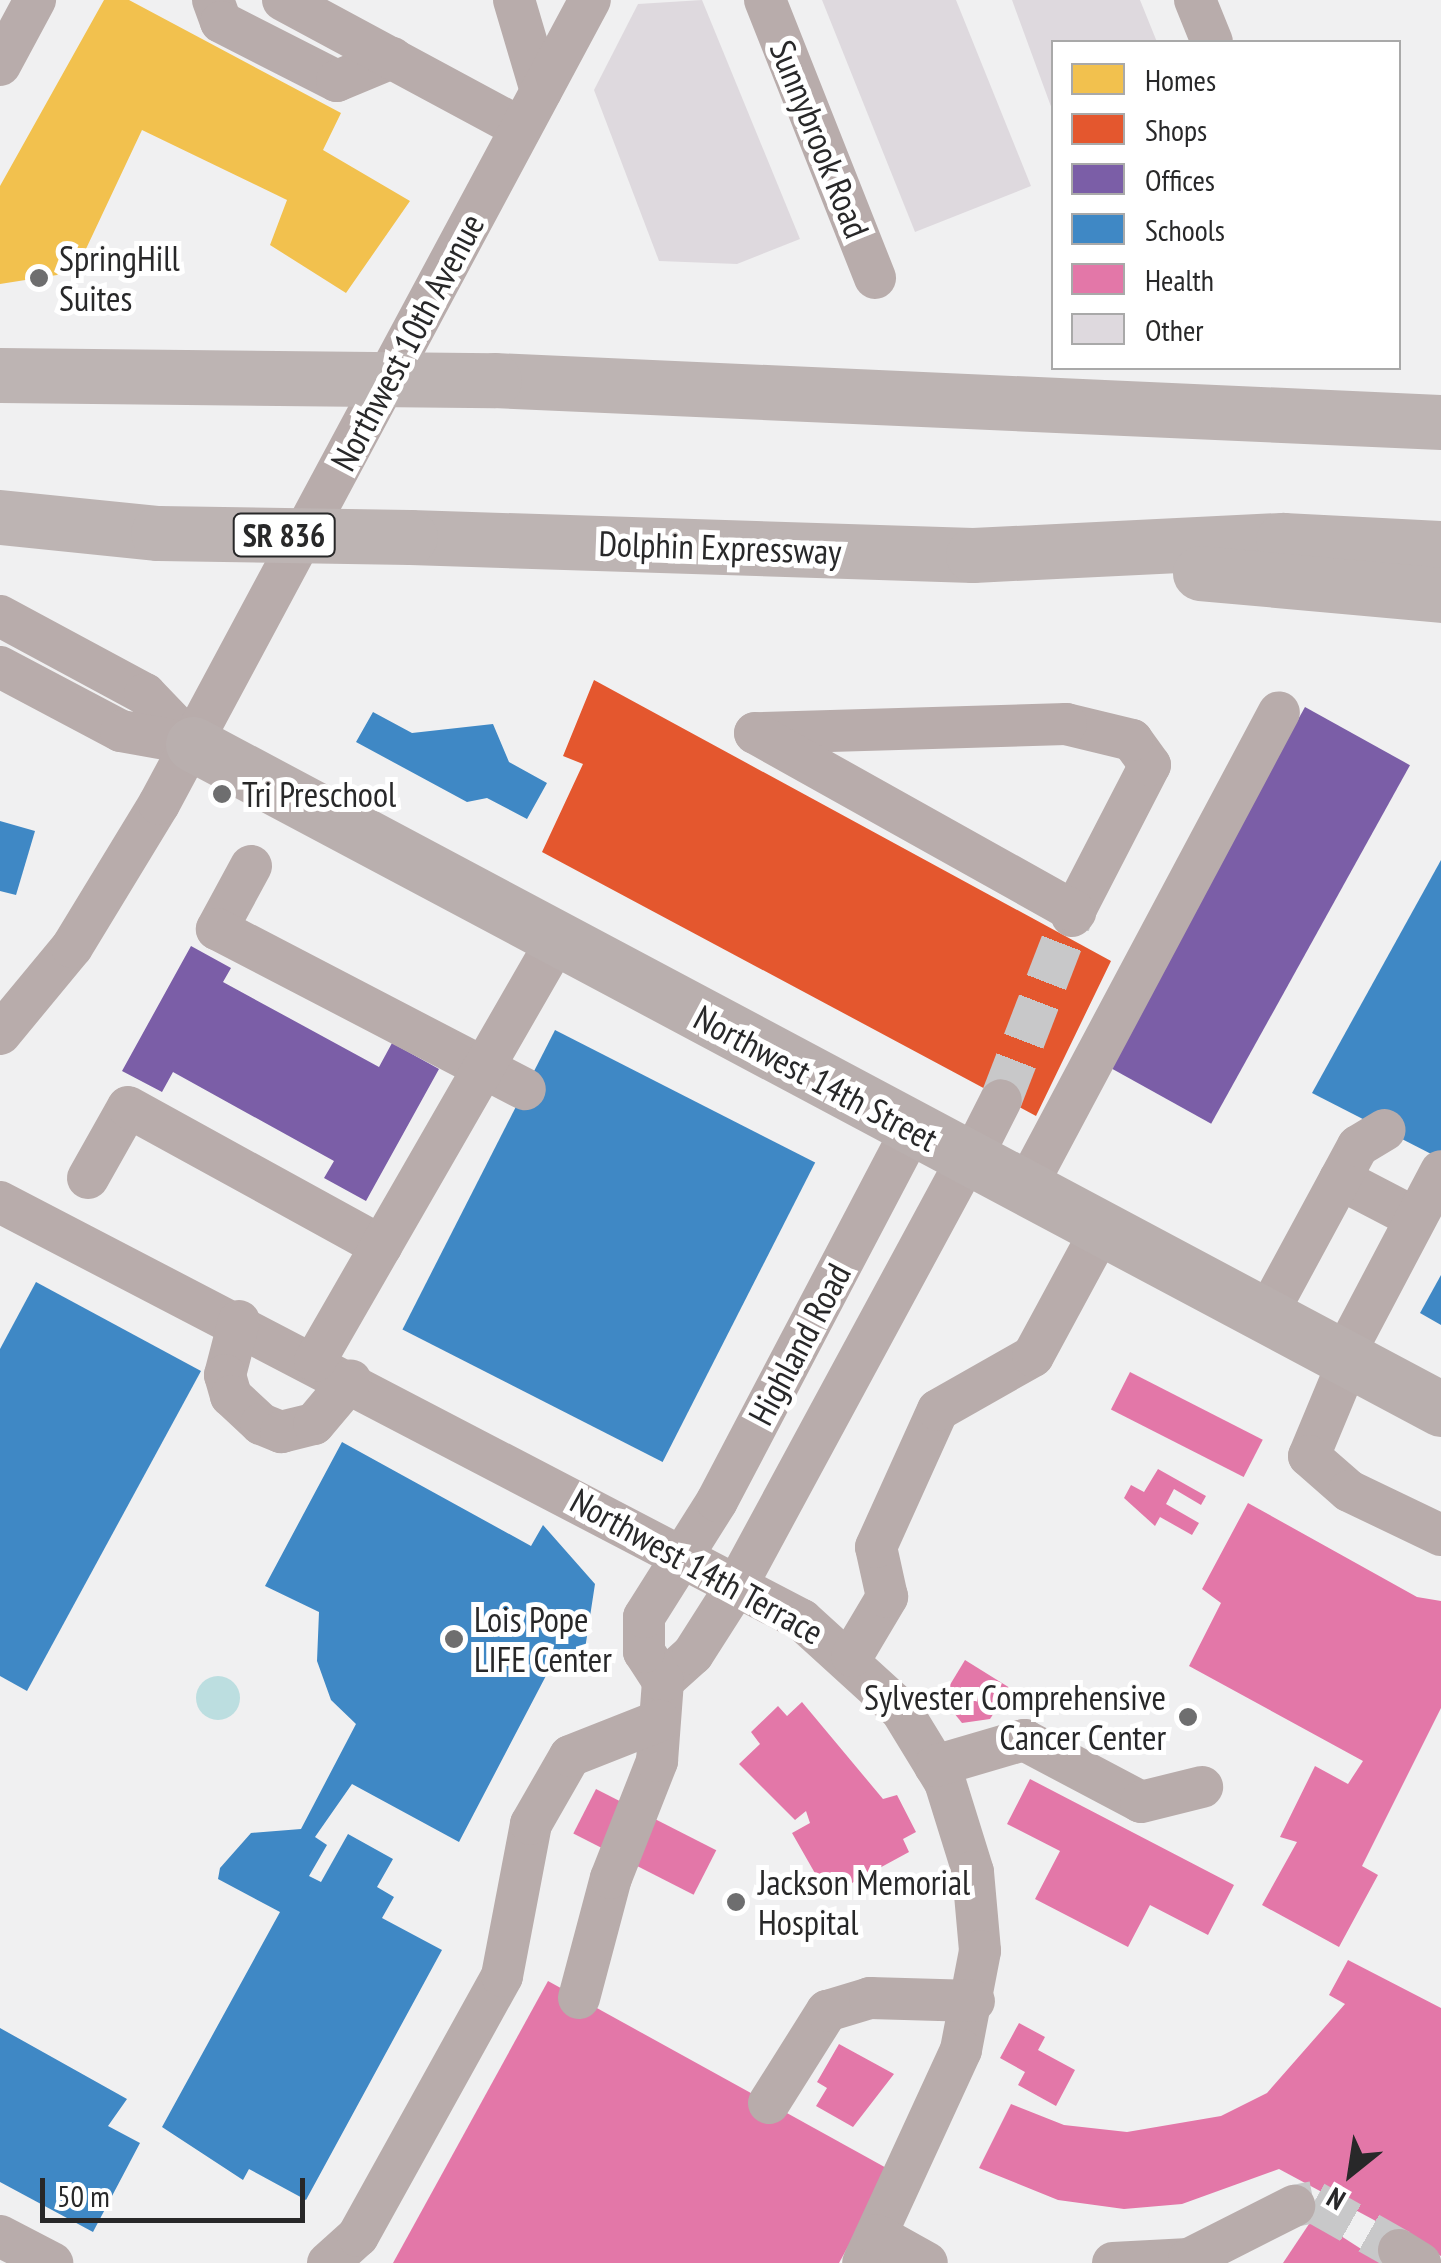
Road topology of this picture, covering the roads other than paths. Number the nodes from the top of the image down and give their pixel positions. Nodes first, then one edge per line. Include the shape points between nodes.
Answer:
1 (35, 0) edge
2 (213, 0) edge
3 (283, 0) edge
4 (514, 0) edge
5 (590, 0) edge
6 (764, 0) edge
7 (1195, 0) edge
8 (1211, 40) edge
9 (392, 58) junction
10 (0, 65) edge
11 (541, 90) junction
12 (521, 128) junction
13 (875, 278) dead end
14 (0, 376) edge
15 (1441, 422) edge
16 (0, 517) edge
17 (158, 533) junction
18 (0, 543) edge
19 (1441, 548) edge
20 (973, 555) junction
21 (1441, 594) edge
22 (0, 616) edge
23 (0, 666) edge
24 (1279, 712) dead end
25 (192, 744) junction
26 (251, 866) dead end
27 (1074, 914) joint
28 (557, 940) junction
29 (0, 1034) edge
30 (484, 1071) junction
31 (525, 1089) dead end
32 (1000, 1100) tunnel mouth
33 (912, 1129) junction
34 (969, 1160) junction
35 (88, 1178) dead end
36 (1432, 1182) edge
37 (1025, 1189) junction
38 (0, 1202) edge
39 (1101, 1230) junction
40 (381, 1246) junction
41 (1266, 1316) junction
42 (238, 1320) junction
43 (1346, 1359) junction
44 (333, 1371) junction
45 (1441, 1409) edge
46 (1441, 1535) edge
47 (684, 1557) junction
48 (737, 1584) junction
49 (852, 1656) junction
50 (661, 1701) junction
51 (934, 1766) junction
52 (1202, 1787) dead end
53 (579, 1998) dead end
54 (974, 2001) junction
55 (769, 2102) dead end
56 (1294, 2206) tunnel mouth
57 (0, 2236) edge
58 (870, 2249) edge
59 (52, 2263) edge
60 (328, 2263) edge
61 (927, 2263) edge
62 (1113, 2263) edge

1 - 10 street
2 - 9 street via 221,22 337,81
3 - 9 street
4 - 11 street
5 - 11 street, Northwest 10th Avenue
6 - 13 street, Sunnybrook Road
7 - 8 street
9 - 12 street
11 - 12 street, Northwest 10th Avenue
12 - 25 street, Northwest 10th Avenue
14 - 15 highway, bridge via 494,380
16 - 17 highway, Dolphin Expressway / SR 836
17 - 18 highway
17 - 20 highway, Dolphin Expressway / SR 836, bridge
19 - 20 highway, Dolphin Expressway via 1283,540
20 - 21 highway
22 - 25 street, Northwest 14th Street via 145,694
23 - 25 street, Northwest 14th Street via 121,731
24 - 37 street
25 - 28 main road, Northwest 14th Street
25 - 29 street, Northwest 10th Avenue via 38,992
26 - 30 street via 218,929
27 - 27 street via 1150,764 1132,740 1066,724 755,733
28 - 30 street
28 - 33 main road, Northwest 14th Street
30 - 31 street
30 - 40 street
32 - 34 street, Highland Road
33 - 34 main road, Northwest 14th Street
33 - 47 street, Highland Road
34 - 37 main road, Northwest 14th Street
34 - 48 street, Highland Road
35 - 40 street via 128,1107
36 - 41 street via 1359,1142
36 - 43 street
37 - 39 main road, Northwest 14th Street
38 - 42 street, Northwest 14th Terrace
39 - 41 main road, Northwest 14th Street
39 - 49 street via 1033,1356 938,1410 876,1547 887,1598
40 - 44 street
41 - 43 main road, Northwest 14th Street
42 - 44 street, Northwest 14th Terrace
42 - 44 street via 225,1375 231,1396 261,1424 281,1432 314,1424
43 - 45 main road, Northwest 14th Street
43 - 46 street via 1309,1456 1350,1491
44 - 47 street, Northwest 14th Terrace
47 - 48 street, Northwest 14th Terrace
47 - 50 street, Highland Road via 644,1618 644,1652
48 - 49 street, Northwest 14th Terrace
48 - 50 street, Highland Road
49 - 51 street, Northwest 14th Terrace
50 - 53 street via 651,1796 610,1878 599,1948
50 - 60 street, Highland Road via 614,1743 610,1761 584,1779 562,1778 531,1824 502,1976 358,2236
51 - 52 street via 1024,1740 1141,1802
51 - 54 street, Northwest 14th Terrace via 973,1872
54 - 55 street via 870,1998 827,2011
54 - 58 street, Northwest 14th Terrace
56 - 62 street via 1189,2259
57 - 59 street
58 - 61 street

